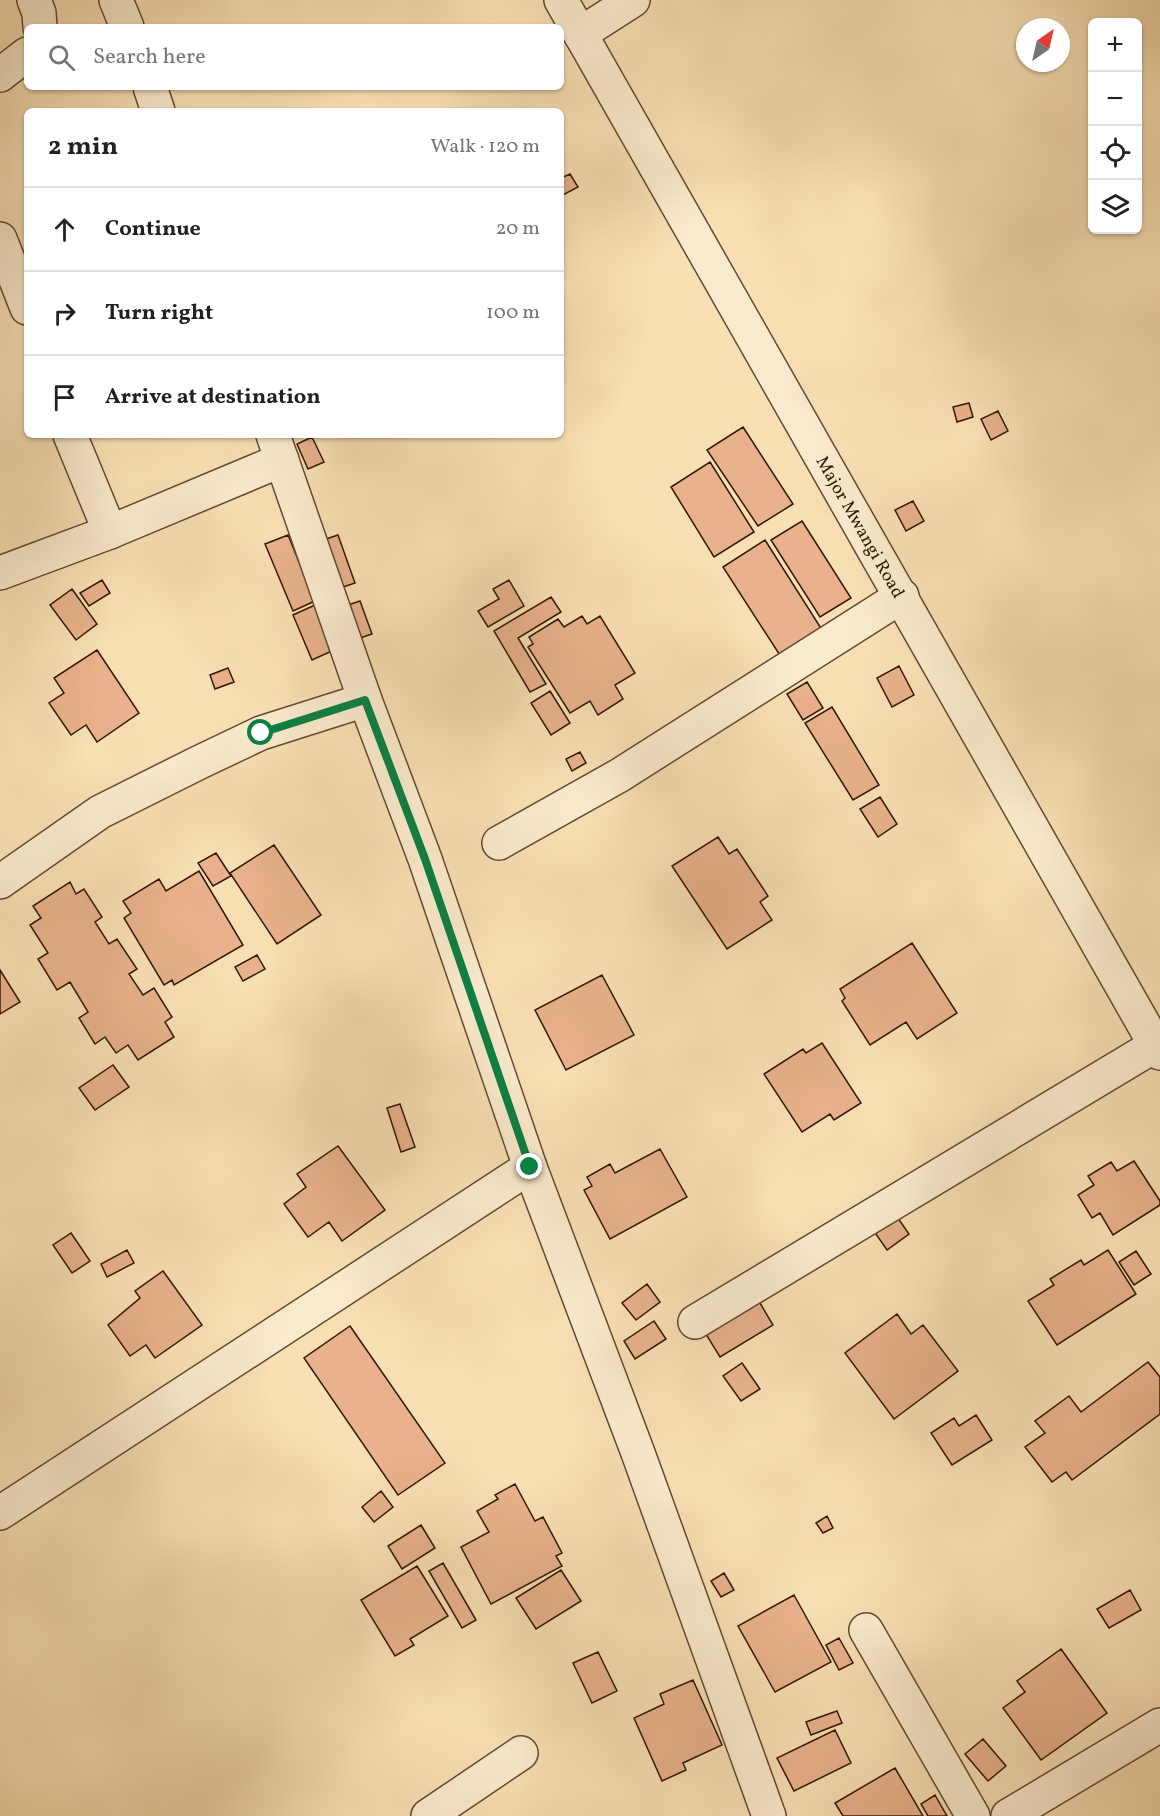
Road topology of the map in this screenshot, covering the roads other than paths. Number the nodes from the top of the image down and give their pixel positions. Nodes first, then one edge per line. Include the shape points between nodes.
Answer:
1 (34, 0) edge
2 (116, 0) edge
3 (561, 0) edge
4 (633, 0) edge
5 (40, 24) edge
6 (126, 24) edge
7 (580, 34) junction
8 (24, 56) edge
9 (0, 75) edge
10 (151, 90) edge
11 (157, 108) edge
12 (0, 239) edge
13 (24, 300) edge
14 (71, 438) edge
15 (278, 448) edge
16 (110, 532) junction
17 (0, 573) edge
18 (902, 596) junction
19 (365, 700) junction
20 (499, 843) dead end
21 (0, 882) edge
22 (1158, 1049) edge
23 (530, 1167) junction
24 (695, 1322) dead end
25 (0, 1513) edge
26 (866, 1630) dead end
27 (1160, 1725) edge
28 (521, 1753) dead end
29 (428, 1816) edge
30 (769, 1816) edge
31 (974, 1816) edge
32 (1008, 1816) edge

1 - 5 street
2 - 6 street
3 - 7 street, Major Mwangi Road
4 - 7 street
7 - 18 street, Major Mwangi Road
8 - 9 street
10 - 11 street
12 - 13 street
14 - 16 street
15 - 16 street
15 - 19 street
16 - 17 street
18 - 20 street via 620,775
18 - 22 street, Major Mwangi Road
19 - 21 street via 261,733 160,782 100,812
19 - 23 street via 425,859
22 - 24 street
23 - 25 street
23 - 30 street
26 - 31 street
27 - 32 street
28 - 29 street

